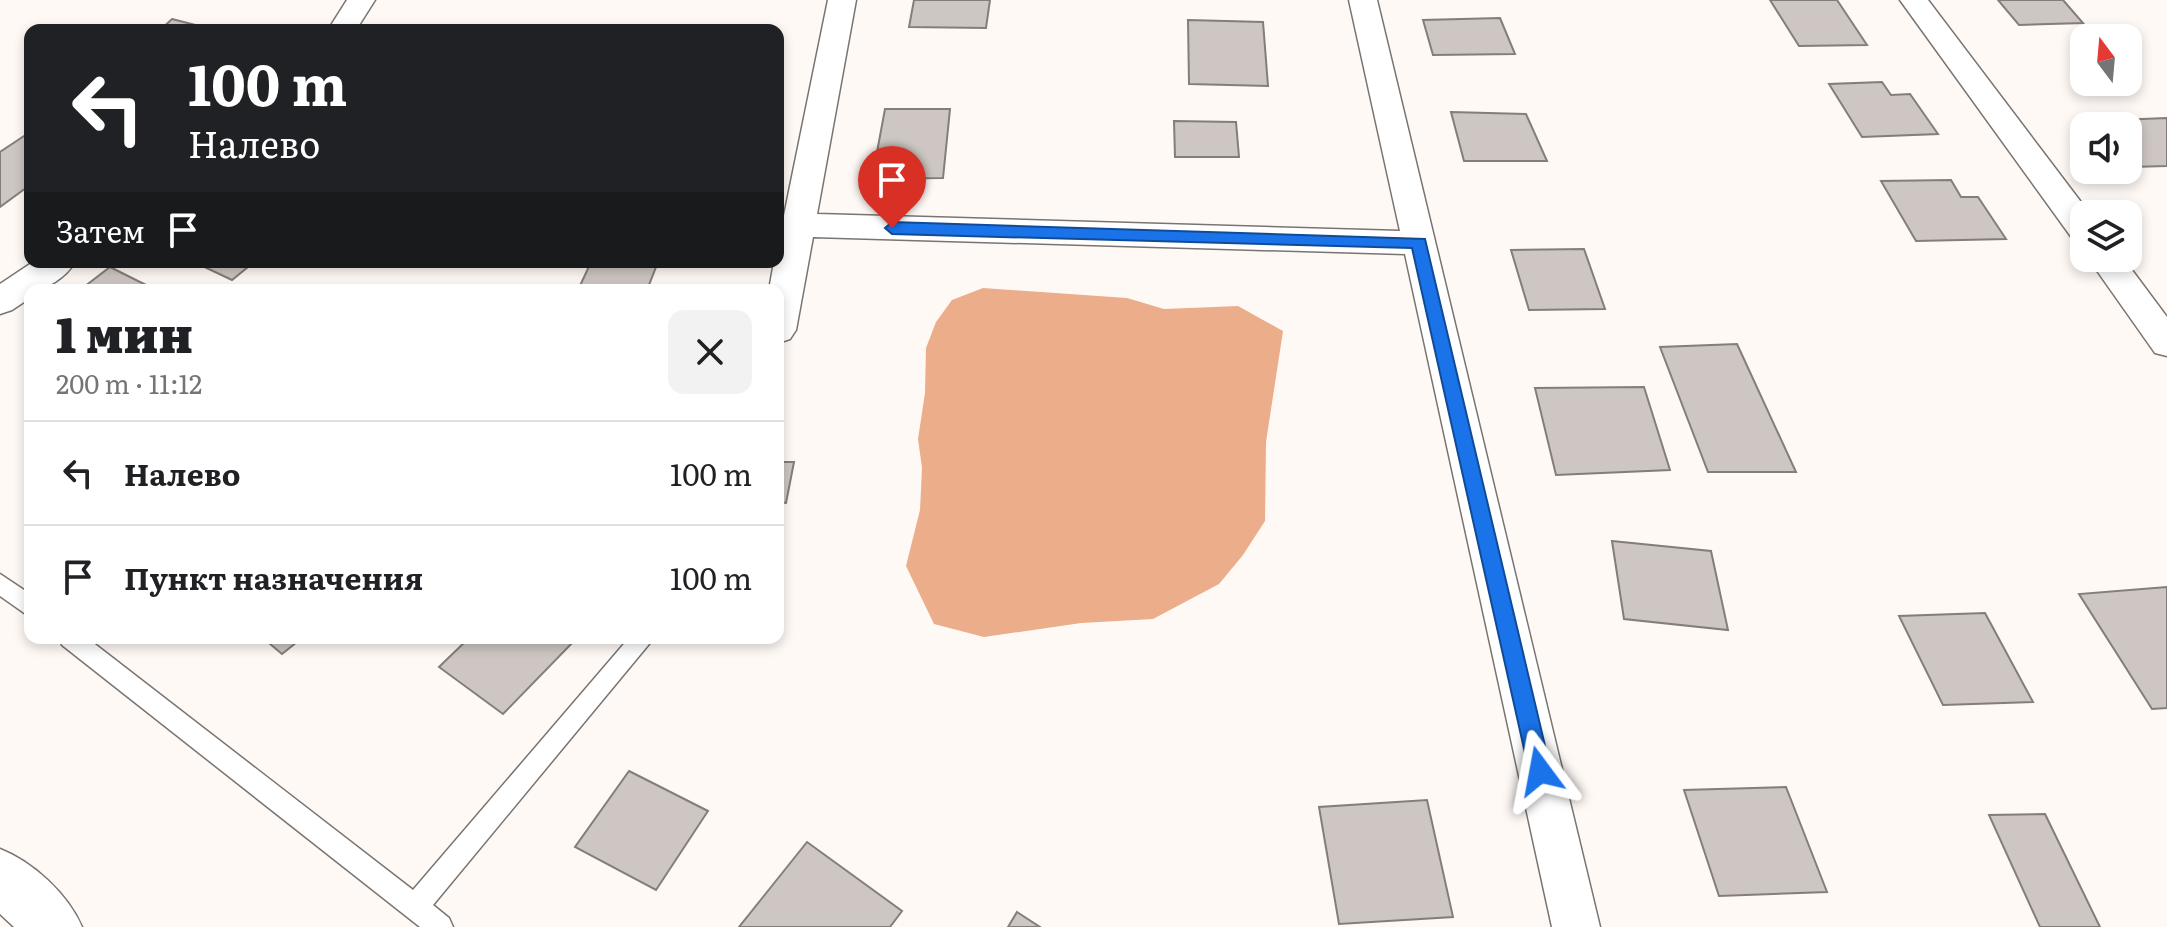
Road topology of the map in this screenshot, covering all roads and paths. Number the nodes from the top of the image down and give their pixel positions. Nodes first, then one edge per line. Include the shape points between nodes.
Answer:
1 (361, 0) edge
2 (842, 0) edge
3 (1363, 0) edge
4 (1914, 0) edge
5 (346, 24) edge
6 (2070, 211) edge
7 (800, 225) junction
8 (1419, 243) junction
9 (49, 268) edge
10 (2115, 272) edge
11 (25, 284) edge
12 (24, 285) edge
13 (0, 301) edge
14 (784, 301) edge
15 (2167, 343) edge
16 (0, 583) edge
17 (24, 602) edge
18 (78, 644) edge
19 (638, 644) edge
20 (0, 876) edge
21 (415, 907) junction
22 (54, 927) edge
23 (440, 927) edge
24 (1576, 927) edge

1 - 5 street
2 - 7 street
3 - 8 street
4 - 6 street
7 - 8 street
7 - 14 street
8 - 24 street
9 - 11 street
10 - 15 street
12 - 13 street
16 - 17 lane
18 - 21 lane
19 - 21 lane
20 - 22 street
21 - 23 lane

